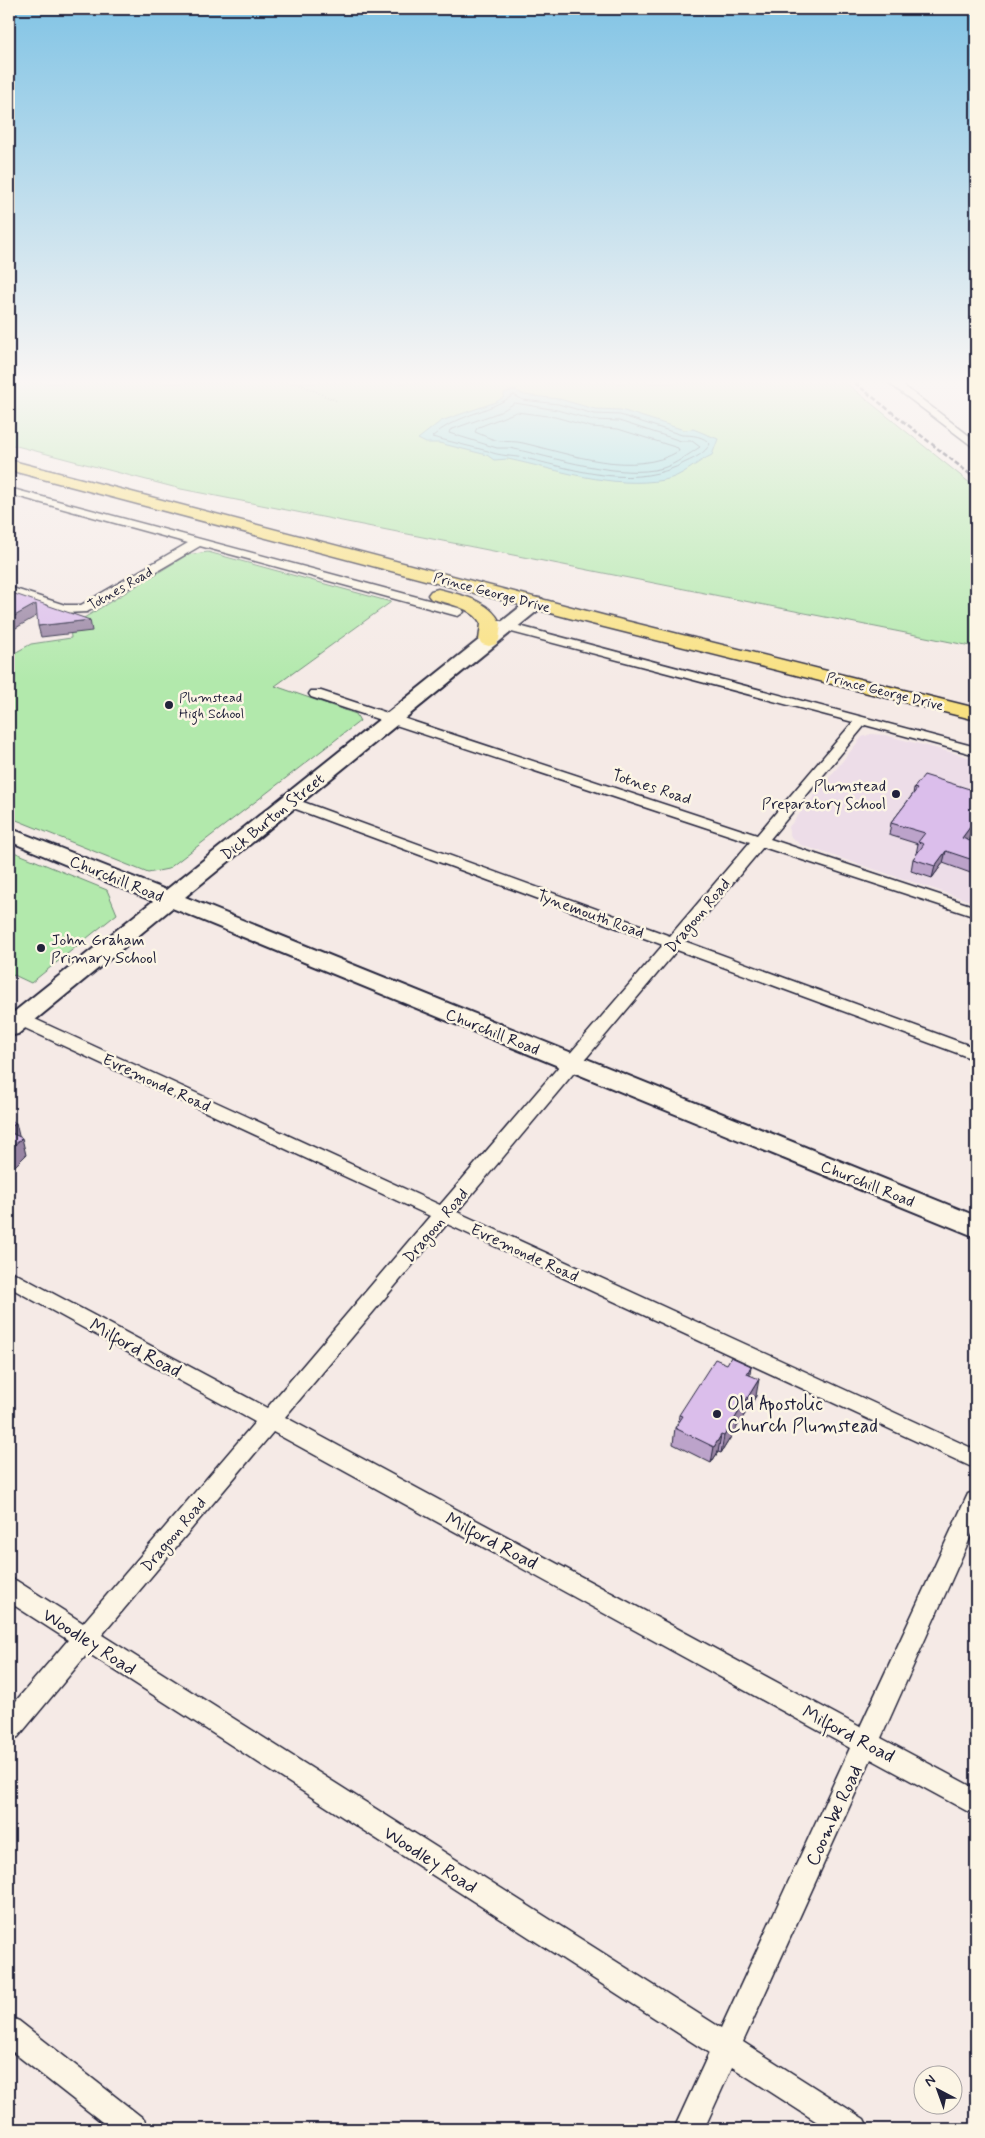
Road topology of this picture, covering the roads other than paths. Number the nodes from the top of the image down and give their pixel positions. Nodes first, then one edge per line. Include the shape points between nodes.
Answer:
1 (20, 483) edge
2 (66, 483) edge
3 (9, 491) edge
4 (198, 542) junction
5 (375, 575) junction
6 (9, 591) edge
7 (458, 612) dead end
8 (509, 621) junction
9 (316, 694) dead end
10 (976, 714) edge
11 (393, 719) junction
12 (861, 721) junction
13 (976, 726) edge
14 (976, 751) edge
15 (290, 802) junction
16 (9, 834) edge
17 (760, 841) junction
18 (167, 898) junction
19 (976, 912) edge
20 (673, 943) junction
21 (14, 1023) edge
22 (976, 1054) edge
23 (572, 1063) junction
24 (444, 1214) junction
25 (976, 1227) edge
26 (9, 1278) edge
27 (270, 1420) junction
28 (976, 1460) edge
29 (976, 1501) edge
30 (9, 1589) edge
31 (85, 1638) junction
32 (9, 1728) edge
33 (866, 1743) junction
34 (976, 1802) edge
35 (9, 2031) edge
36 (726, 2048) junction
37 (134, 2129) edge
38 (689, 2129) edge
39 (854, 2129) edge

1 - 5 main road, Prince George Drive
2 - 8 main road, Prince George Drive
3 - 4 street
4 - 6 street, Totnes Road via 83,609 64,609
4 - 7 street
5 - 8 main road, Prince George Drive
5 - 8 main road
8 - 10 main road, Prince George Drive
8 - 11 street, Dick Burton Street
8 - 12 street via 558,639
8 - 13 main road, Prince George Drive
9 - 11 street, Totnes Road
11 - 15 street, Dick Burton Street
11 - 17 street, Totnes Road
12 - 14 street
12 - 17 street, Dragoon Road
15 - 18 street, Dick Burton Street
15 - 20 street, Tynemouth Road
16 - 18 street, Churchill Road
17 - 19 street, Totnes Road
17 - 20 street, Dragoon Road
18 - 21 street, Dick Burton Street
18 - 23 street, Churchill Road
20 - 22 street, Tynemouth Road
20 - 23 street, Dragoon Road
21 - 24 street, Evremonde Road
23 - 24 street, Dragoon Road
23 - 25 street, Churchill Road
24 - 27 street, Dragoon Road
24 - 28 street, Evremonde Road
26 - 27 street, Milford Road
27 - 31 street, Dragoon Road
27 - 33 street, Milford Road
29 - 33 street, Coombe Road
30 - 31 street, Woodley Road
31 - 32 street, Dragoon Road
31 - 36 street, Woodley Road
33 - 34 street, Milford Road
33 - 36 street, Coombe Road
35 - 37 street
36 - 38 street, Coombe Road
36 - 39 street, Woodley Road

